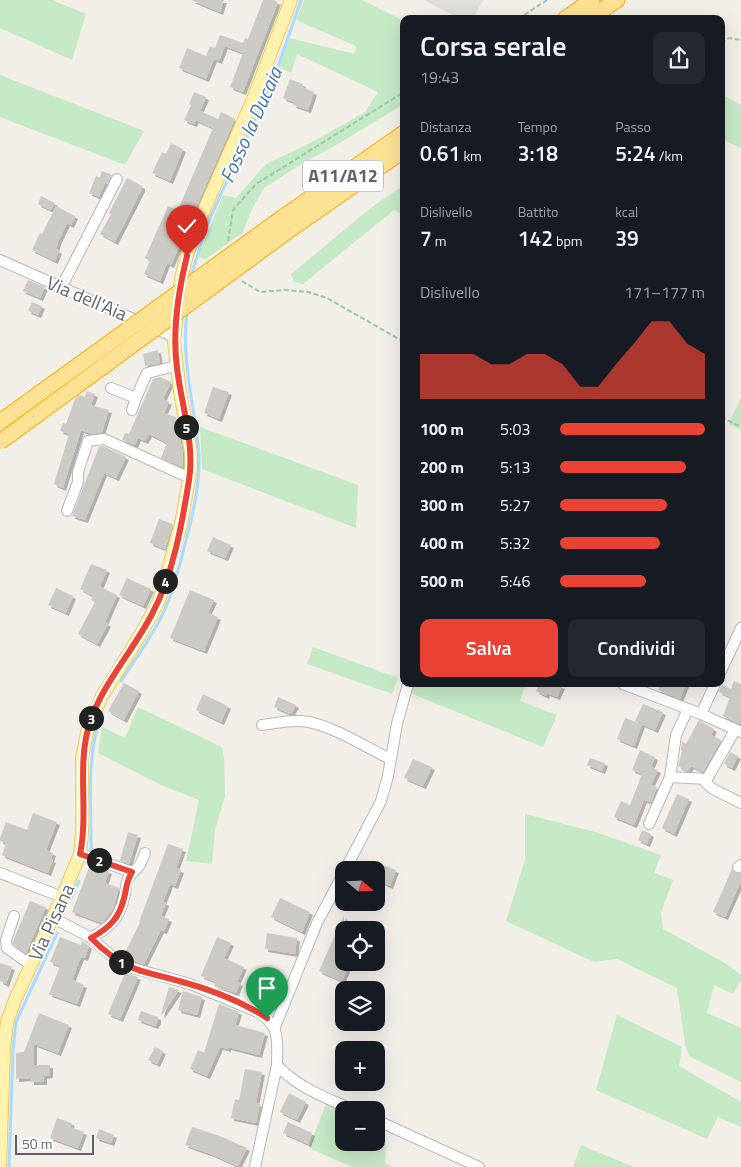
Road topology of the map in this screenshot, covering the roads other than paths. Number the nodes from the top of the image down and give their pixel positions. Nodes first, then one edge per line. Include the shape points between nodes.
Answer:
1 (291, 0) edge
2 (592, 0) edge
3 (617, 0) edge
4 (571, 15) edge
5 (595, 15) edge
6 (400, 136) edge
7 (400, 152) edge
8 (117, 179) dead end
9 (287, 223) junction
10 (0, 260) edge
11 (61, 288) junction
12 (174, 337) junction
13 (176, 366) junction
14 (111, 388) dead end
15 (136, 398) junction
16 (132, 410) dead end
17 (0, 422) edge
18 (0, 442) edge
19 (190, 478) junction
20 (67, 511) dead end
21 (741, 628) edge
22 (725, 662) edge
23 (407, 687) edge
24 (631, 687) edge
25 (714, 687) edge
26 (688, 709) junction
27 (701, 714) junction
28 (262, 725) dead end
29 (738, 731) edge
30 (390, 759) junction
31 (670, 777) junction
32 (707, 779) junction
33 (741, 803) edge
34 (649, 824) dead end
35 (80, 854) junction
36 (145, 854) dead end
37 (349, 861) edge
38 (132, 872) junction
39 (0, 873) edge
40 (335, 888) edge
41 (62, 897) junction
42 (14, 916) dead end
43 (53, 918) junction
44 (91, 938) junction
45 (31, 965) junction
46 (275, 1027) junction
47 (277, 1065) junction
48 (335, 1102) edge
49 (1, 1118) edge
50 (385, 1124) edge
51 (0, 1167) edge
52 (255, 1167) edge
53 (479, 1167) edge

1 - 12 main road, Via Pisana via 187,256
2 - 4 highway
3 - 5 highway
6 - 9 highway, A11/A12
7 - 9 highway, A11/A12
8 - 11 street
9 - 17 highway, A11/A12, bridge
9 - 18 highway, A11/A12, bridge
10 - 11 street, Via dell'Aia
11 - 12 street, Via dell'Aia
12 - 13 main road, Via Pisana
13 - 15 street via 146,373
13 - 19 main road, Via Pisana via 191,453
14 - 15 street
15 - 16 street
19 - 20 street via 104,439 88,442
19 - 35 main road, Via Pisana via 182,524 159,601 102,696 87,732 82,758
21 - 22 street
23 - 30 street
24 - 26 street
25 - 27 street
26 - 27 street
26 - 31 street via 676,735
27 - 29 street
28 - 30 street via 308,722 326,727
29 - 32 street
30 - 37 street via 381,800
31 - 32 street
31 - 34 street
32 - 33 street via 708,786
35 - 38 street
35 - 41 main road, Via Pisana
36 - 38 street via 139,867
38 - 44 street via 114,923
39 - 41 street
40 - 46 street via 317,923
41 - 43 main road, Via Pisana
42 - 45 street via 6,940 7,948
43 - 44 street
43 - 45 main road, Via Pisana
44 - 46 street via 129,967 228,998 258,1012
45 - 49 main road, Via Pisana via 15,1000 6,1031
46 - 47 street
47 - 48 street via 286,1075
47 - 52 street
49 - 51 main road, Via Pisana
50 - 53 street

